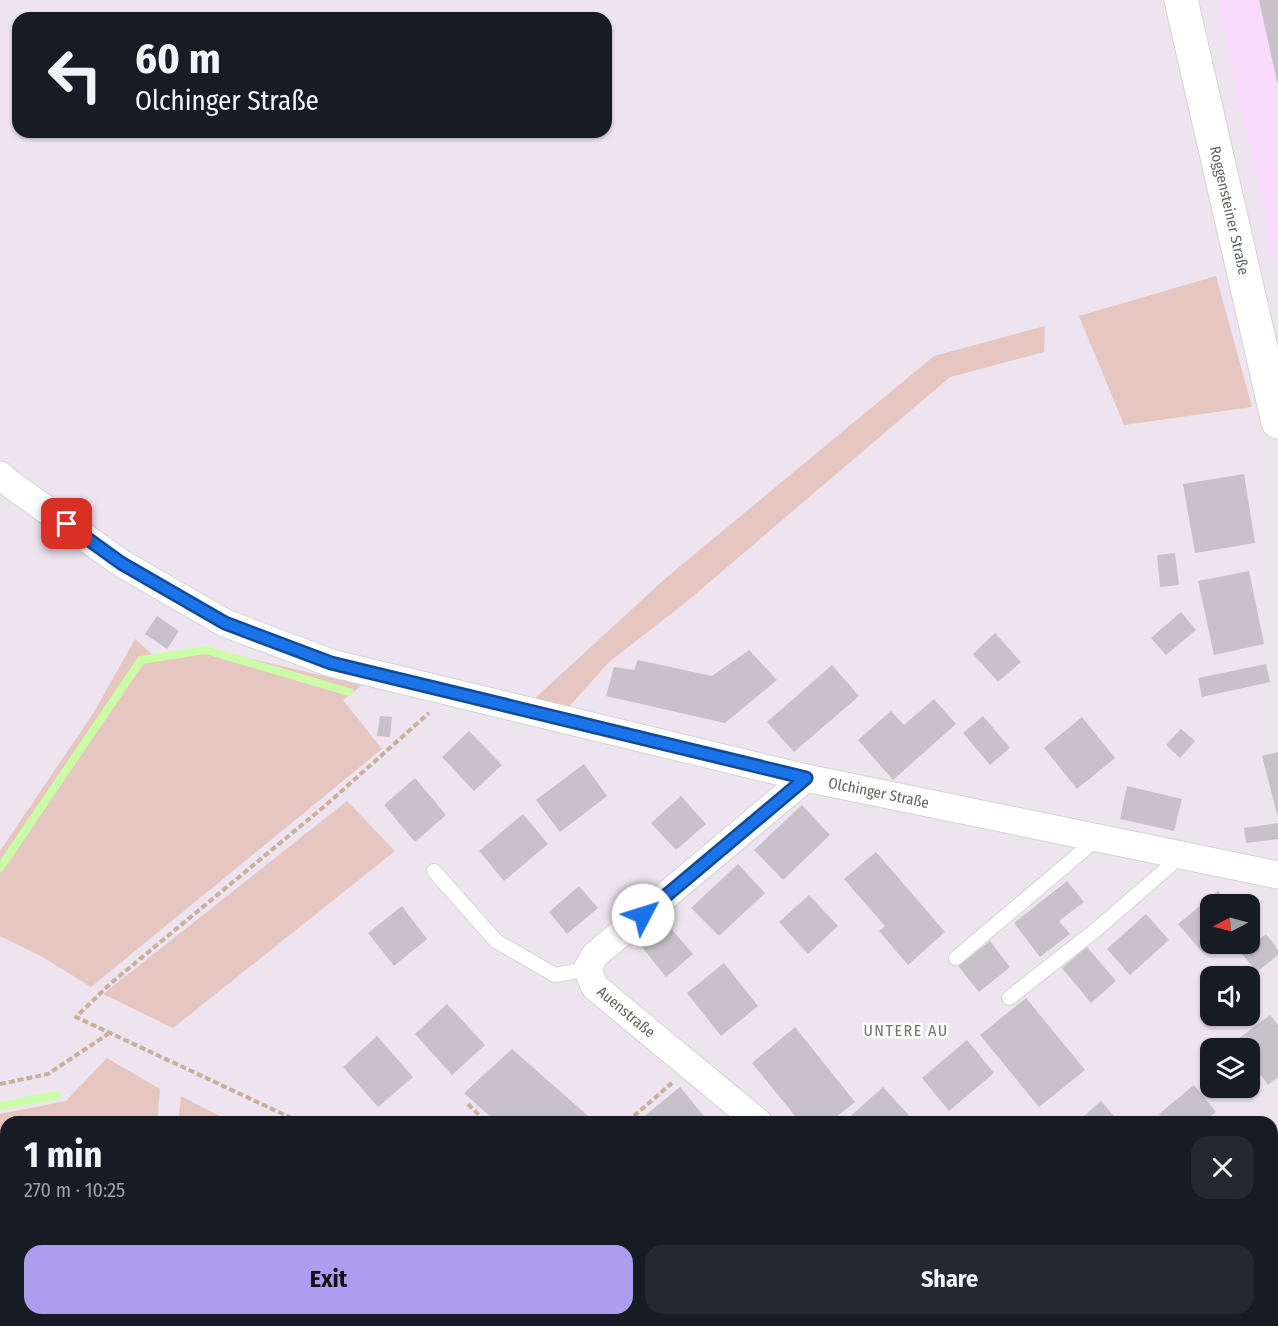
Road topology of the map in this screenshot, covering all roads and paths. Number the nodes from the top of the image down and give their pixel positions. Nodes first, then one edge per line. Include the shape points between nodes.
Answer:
1 (1185, 1) edge
2 (1278, 422) edge
3 (0, 475) edge
4 (452, 692) junction
5 (806, 778) junction
6 (1098, 838) junction
7 (1181, 855) junction
8 (434, 871) dead end
9 (1278, 875) edge
10 (956, 958) dead end
11 (587, 969) junction
12 (1010, 998) dead end
13 (109, 1034) junction
14 (691, 1066) junction
15 (0, 1084) edge
16 (468, 1104) dead end
17 (287, 1116) edge
18 (480, 1116) edge
19 (634, 1116) edge
20 (751, 1116) edge

1 - 2 street, Roggensteiner Straße
3 - 4 street, Olchinger Straße via 121,563 225,623 331,663
4 - 5 street, Olchinger Straße
4 - 13 path via 326,805 111,983 76,1017
5 - 6 street, Olchinger Straße
5 - 11 street, Auenstraße via 595,955
6 - 7 street, Olchinger Straße
6 - 10 lane
7 - 9 street, Olchinger Straße
7 - 12 lane
8 - 11 lane via 496,940 555,975
11 - 14 street, Auenstraße via 595,987
13 - 15 path via 48,1074
13 - 17 path
14 - 19 path
14 - 20 street, Auenstraße
16 - 18 path

